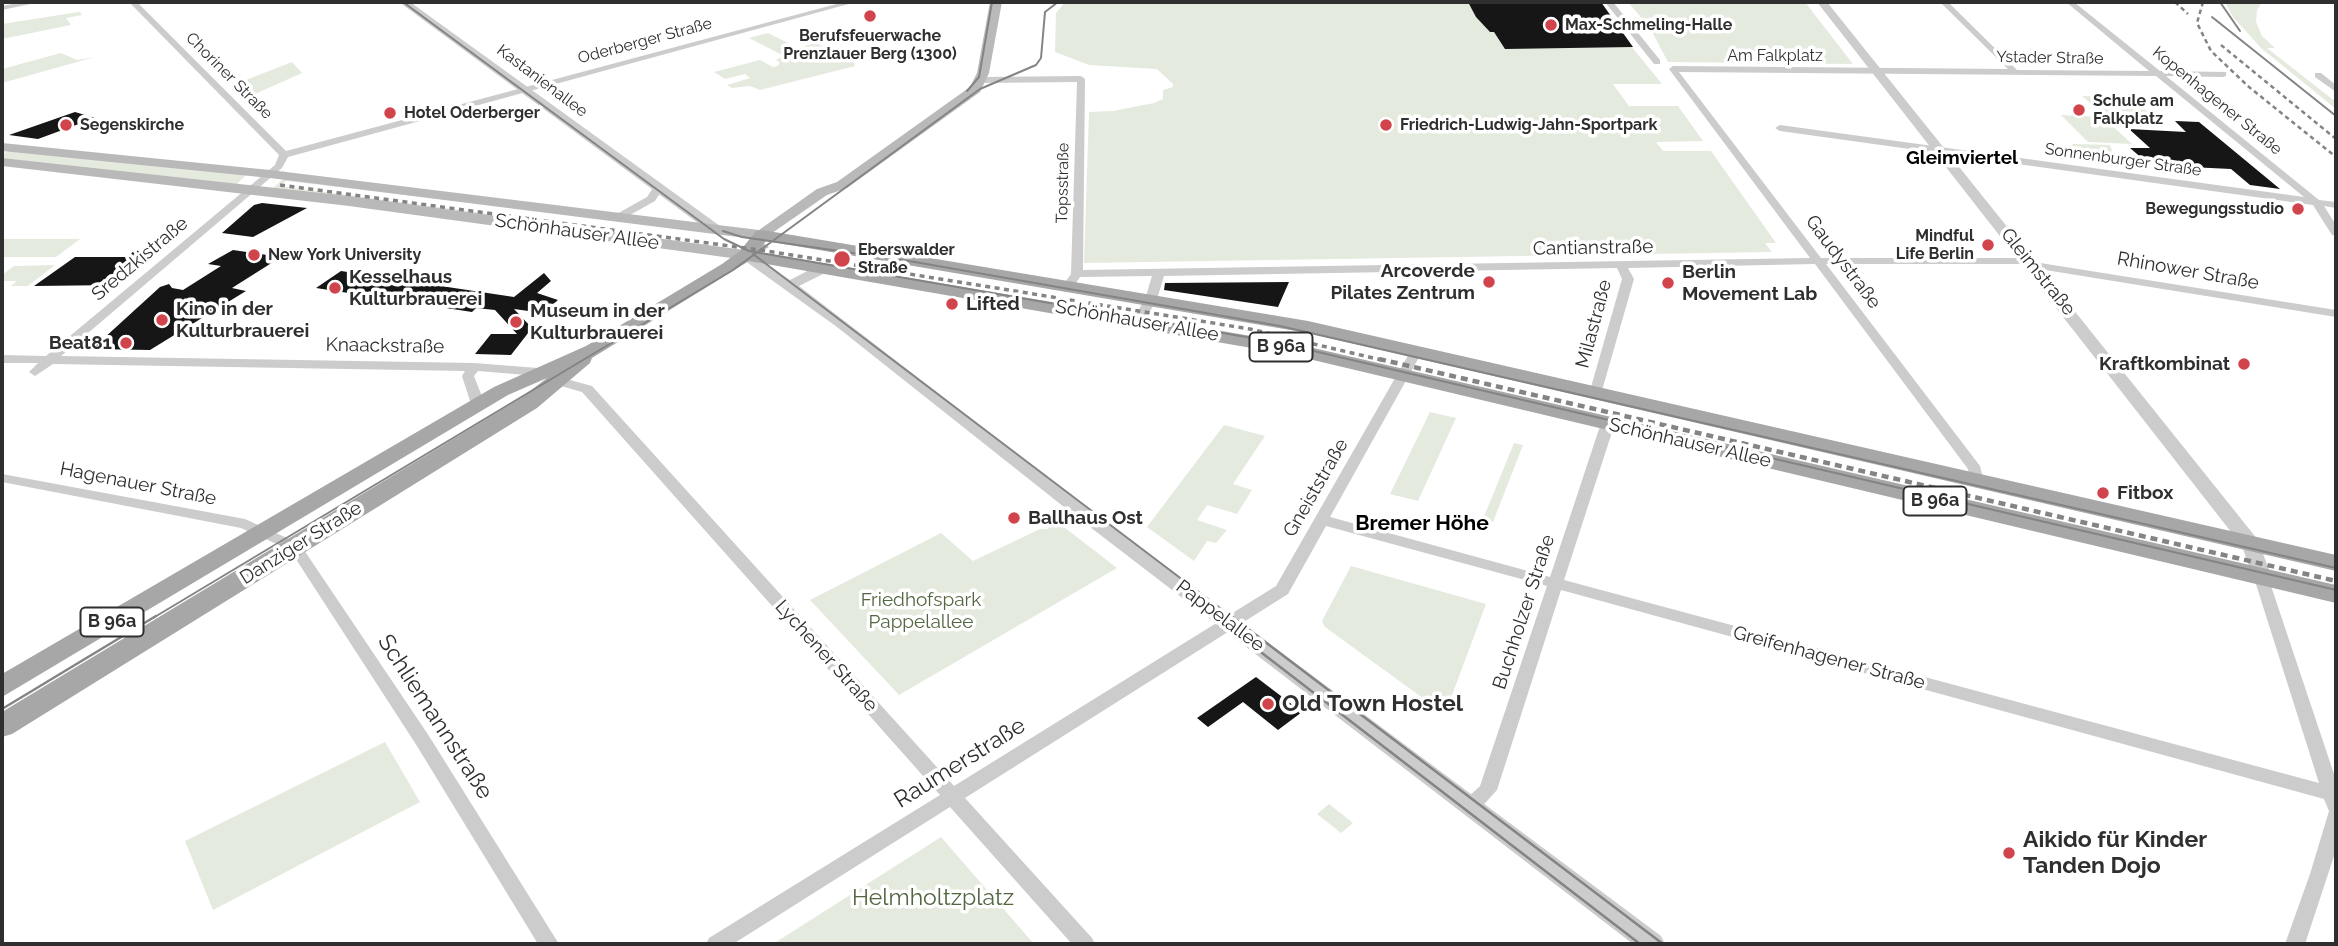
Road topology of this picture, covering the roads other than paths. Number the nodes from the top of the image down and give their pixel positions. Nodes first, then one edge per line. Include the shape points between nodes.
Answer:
1 (36, 2) edge
2 (133, 2) edge
3 (404, 2) edge
4 (852, 2) edge
5 (996, 2) edge
6 (1609, 2) edge
7 (1822, 2) edge
8 (1944, 2) edge
9 (2070, 2) edge
10 (2, 8) edge
11 (1657, 62) dead end
12 (1673, 69) joint
13 (1877, 70) junction
14 (2015, 72) junction
15 (2158, 74) junction
16 (2223, 74) dead end
17 (2336, 75) edge
18 (982, 80) junction
19 (2336, 89) edge
20 (526, 90) junction
21 (1780, 128) dead end
22 (2, 146) edge
23 (1940, 150) junction
24 (285, 155) junction
25 (2, 162) edge
26 (270, 174) junction
27 (842, 185) junction
28 (659, 187) junction
29 (251, 190) junction
30 (2316, 202) junction
31 (2336, 205) edge
32 (617, 218) junction
33 (715, 229) junction
34 (2336, 233) edge
35 (762, 235) junction
36 (597, 236) junction
37 (780, 238) junction
38 (746, 255) junction
39 (1819, 261) junction
40 (2031, 263) junction
41 (1621, 264) junction
42 (826, 267) junction
43 (1158, 273) junction
44 (1072, 279) junction
45 (790, 285) junction
46 (1151, 299) junction
47 (2336, 314) edge
48 (1139, 321) junction
49 (593, 350) junction
50 (1416, 352) junction
51 (2, 359) edge
52 (52, 360) junction
53 (474, 367) junction
54 (34, 372) dead end
55 (538, 372) junction
56 (1404, 375) junction
57 (559, 381) junction
58 (1595, 394) junction
59 (478, 404) junction
60 (1608, 423) junction
61 (2, 478) edge
62 (1976, 481) junction
63 (1322, 520) junction
64 (266, 531) junction
65 (2250, 544) junction
66 (295, 547) junction
67 (2336, 563) edge
68 (2262, 578) junction
69 (1557, 583) junction
70 (2336, 594) edge
71 (1231, 624) junction
72 (2, 688) edge
73 (2, 726) edge
74 (953, 796) junction
75 (2335, 798) edge
76 (1470, 807) junction
77 (2336, 816) edge
78 (550, 944) edge
79 (716, 944) edge
80 (1085, 944) edge
81 (1652, 944) edge
82 (2295, 944) edge

1 - 10 street
2 - 24 street, Choriner Straße
3 - 20 street, Kastanienallee
4 - 20 street, Oderberger Straße
5 - 18 main road
6 - 11 street
7 - 13 street, Gleimstraße
8 - 14 street
9 - 15 street, Kopenhagener Straße
12 - 13 street, Am Falkplatz
12 - 39 street, Gaudystraße
13 - 14 street, Ystader Straße
13 - 23 street, Gleimstraße
14 - 15 street, Ystader Straße
15 - 16 street, Ystader Straße
15 - 30 street, Kopenhagener Straße
17 - 19 street via 2318,75
18 - 27 main road
18 - 44 street, Topsstraße via 1081,79
20 - 24 street, Oderberger Straße
20 - 28 street, Kastanienallee
21 - 23 street, Sonnenburger Straße
22 - 26 main road, Schönhauser Allee
23 - 30 street, Sonnenburger Straße
23 - 40 street, Gleimstraße
24 - 26 street
25 - 29 main road, Schönhauser Allee
26 - 29 street, Sredzkistraße
26 - 32 main road, Schönhauser Allee
27 - 35 main road via 822,192
27 - 37 main road via 835,197
28 - 32 street via 650,200
28 - 33 street, Kastanienallee
29 - 36 main road, Schönhauser Allee
29 - 52 street, Sredzkistraße
30 - 31 street, Sonnenburger Straße
30 - 34 street, Kopenhagener Straße
32 - 33 main road, Schönhauser Allee
32 - 36 main road
33 - 35 main road, Schönhauser Allee
35 - 37 main road, Schönhauser Allee / B 96a
35 - 38 main road, Danziger Straße / B 96a
36 - 38 main road, Schönhauser Allee
37 - 38 main road
37 - 44 main road, Schönhauser Allee / B 96a
38 - 42 main road, Schönhauser Allee / B 96a
38 - 45 street, Pappelallee
38 - 49 main road, Danziger Straße / B 96a
39 - 40 street, Cantianstraße
39 - 41 street, Cantianstraße
39 - 62 street, Gaudystraße via 1975,469
40 - 47 street, Rhinower Straße
40 - 65 street, Gleimstraße
41 - 43 street, Cantianstraße
41 - 58 street, Milastraße via 1628,279
42 - 45 street
42 - 48 main road, Schönhauser Allee / B 96a
43 - 44 street, Cantianstraße
43 - 46 street
44 - 46 main road, Schönhauser Allee / B 96a
45 - 71 street, Pappelallee
46 - 48 street
46 - 50 main road, Schönhauser Allee / B 96a
48 - 56 main road, Schönhauser Allee / B 96a
49 - 55 main road, Danziger Straße / B 96a
49 - 57 main road, Danziger Straße / B 96a
50 - 56 street, Gneiststraße
50 - 58 main road, Schönhauser Allee / B 96a
51 - 52 street, Knaackstraße
52 - 53 street, Knaackstraße
52 - 54 street, Sredzkistraße
53 - 55 street, Knaackstraße
53 - 59 street via 468,376
55 - 59 main road, Danziger Straße / B 96a
56 - 60 main road, Schönhauser Allee / B 96a
56 - 63 street, Gneiststraße
57 - 66 main road, Danziger Straße / B 96a
57 - 74 street, Lychener Straße via 587,390
58 - 62 main road, Schönhauser Allee / B 96a
59 - 64 main road, Danziger Straße / B 96a
60 - 68 main road, Schönhauser Allee / B 96a
60 - 69 street, Buchholzer Straße
61 - 64 street, Hagenauer Straße
62 - 65 main road, Schönhauser Allee / B 96a
63 - 69 street, Greifenhagener Straße
63 - 71 street, Gneiststraße via 1282,590
64 - 66 street, Schliemannstraße
64 - 72 main road, Danziger Straße / B 96a
65 - 67 main road, Schönhauser Allee / B 96a
65 - 68 street, Gleimstraße
66 - 73 main road, Danziger Straße / B 96a
66 - 78 street, Schliemannstraße
68 - 70 main road, Schönhauser Allee / B 96a
68 - 75 street
69 - 75 street, Greifenhagener Straße
69 - 76 street, Buchholzer Straße via 1488,790
71 - 74 street, Raumerstraße
71 - 76 street, Pappelallee
74 - 79 street, Raumerstraße
74 - 80 street, Lychener Straße
76 - 81 street, Pappelallee
77 - 82 street

